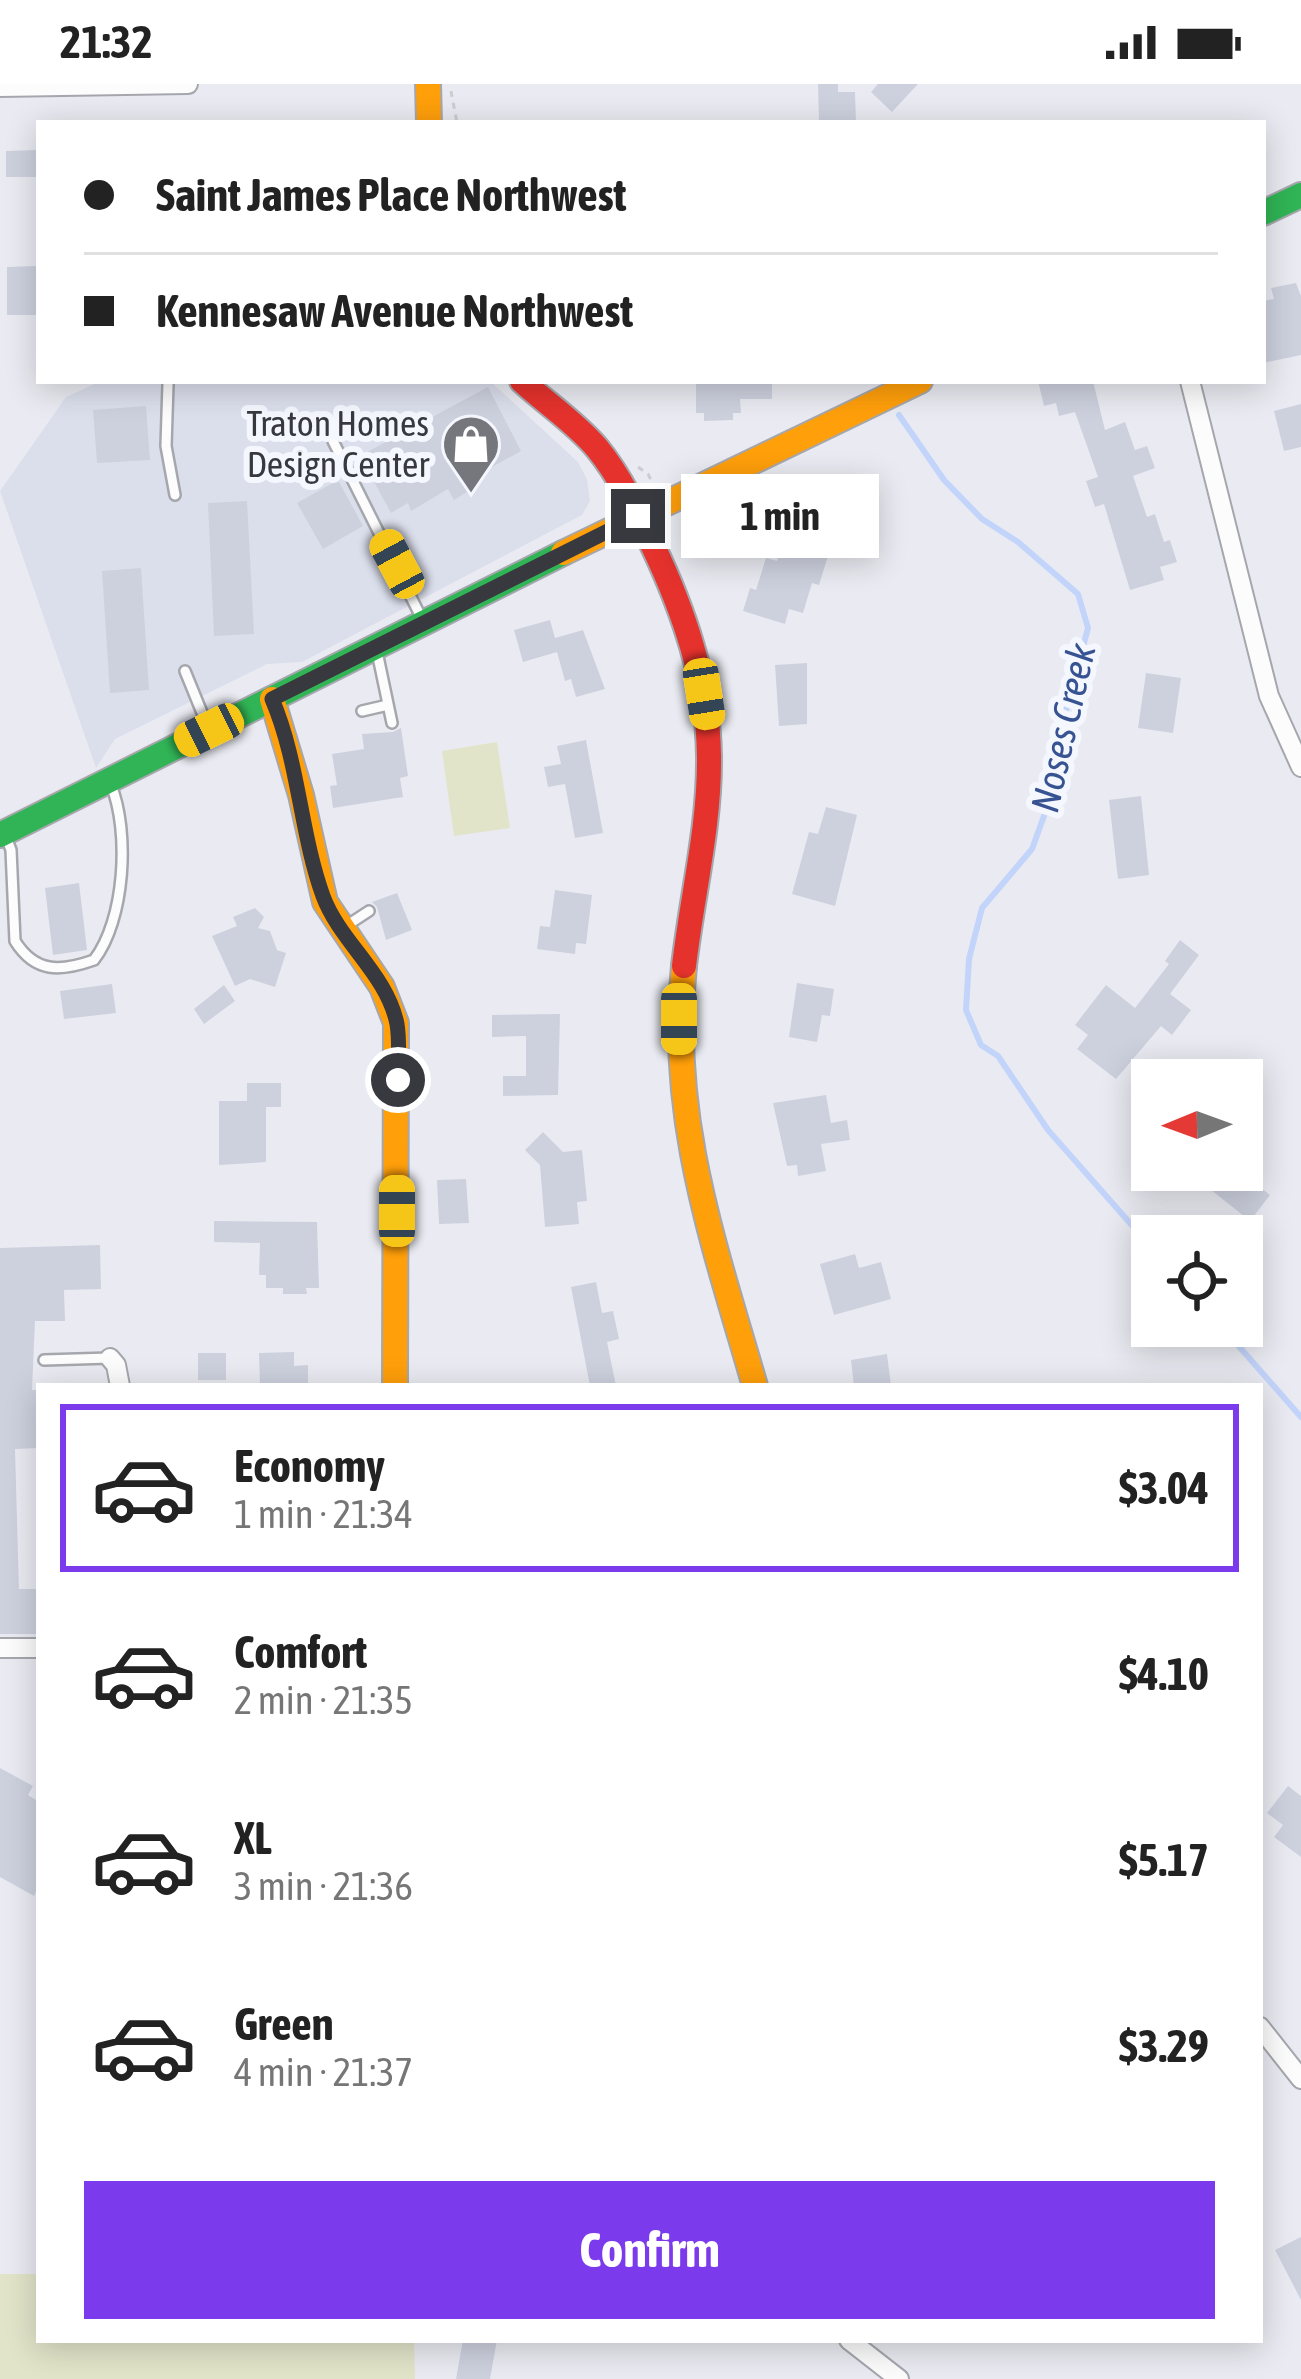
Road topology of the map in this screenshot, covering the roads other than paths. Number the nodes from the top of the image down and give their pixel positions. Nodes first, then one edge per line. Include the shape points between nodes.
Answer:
1 (188, 84) edge
2 (428, 84) edge
3 (0, 87) edge
4 (429, 120) edge
5 (1301, 195) edge
6 (1266, 212) edge
7 (168, 384) edge
8 (525, 384) edge
9 (914, 384) edge
10 (1191, 384) edge
11 (333, 441) dead end
12 (175, 495) dead end
13 (638, 516) junction
14 (423, 620) junction
15 (376, 646) junction
16 (185, 671) dead end
17 (272, 699) junction
18 (388, 705) junction
19 (362, 711) dead end
20 (392, 724) dead end
21 (209, 730) junction
22 (1301, 767) edge
23 (109, 780) junction
24 (2, 834) edge
25 (369, 910) dead end
26 (342, 929) junction
27 (110, 1358) joint
28 (44, 1360) dead end
29 (119, 1383) edge
30 (395, 1383) edge
31 (754, 1383) edge
32 (0, 1648) edge
33 (36, 1648) edge
34 (1263, 2030) edge
35 (1301, 2079) edge
36 (853, 2343) edge
37 (899, 2379) edge

1 - 3 street
2 - 4 street
5 - 6 street
7 - 12 lane
8 - 13 street via 597,449
9 - 13 street
10 - 22 street via 1269,696
11 - 14 lane
13 - 14 street
13 - 31 street via 690,631 707,718 707,797 682,972 679,1059 695,1174
14 - 15 street
15 - 17 street
15 - 18 lane
16 - 21 lane
17 - 21 street
17 - 26 street via 320,886
18 - 19 lane
18 - 20 lane
21 - 23 street
23 - 24 street
23 - 24 lane via 121,815 118,900 111,934 94,960 37,966 22,952 11,850
25 - 26 lane
26 - 30 street via 388,998 398,1036
27 - 28 lane
27 - 29 street
32 - 33 street
34 - 35 street
36 - 37 street

